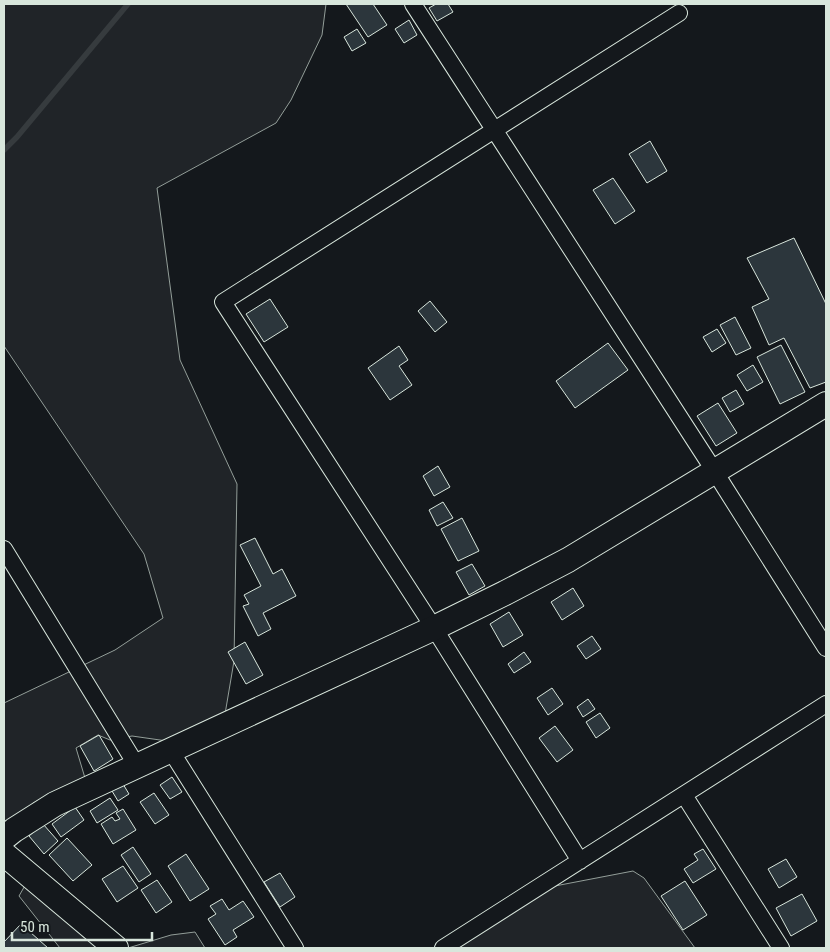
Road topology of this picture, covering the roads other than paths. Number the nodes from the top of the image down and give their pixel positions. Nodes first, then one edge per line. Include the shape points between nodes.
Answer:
1 (413, 4) edge
2 (679, 12) dead end
3 (494, 129) junction
4 (826, 404) edge
5 (715, 472) junction
6 (4, 549) edge
7 (434, 628) junction
8 (826, 648) edge
9 (826, 704) edge
10 (170, 751) junction
11 (137, 766) junction
12 (684, 795) junction
13 (4, 838) edge
14 (4, 854) edge
15 (580, 861) junction
16 (116, 948) edge
17 (296, 948) edge
18 (443, 948) edge
19 (781, 948) edge

1 - 3 street
2 - 3 street
3 - 5 street
3 - 7 street via 223,302
4 - 5 street
5 - 7 street via 568,560
5 - 8 street
6 - 11 street
7 - 10 street
7 - 15 street
9 - 12 street
10 - 11 street
10 - 17 street
11 - 13 street via 56,804
12 - 15 street
12 - 19 street
14 - 16 street
15 - 18 street

